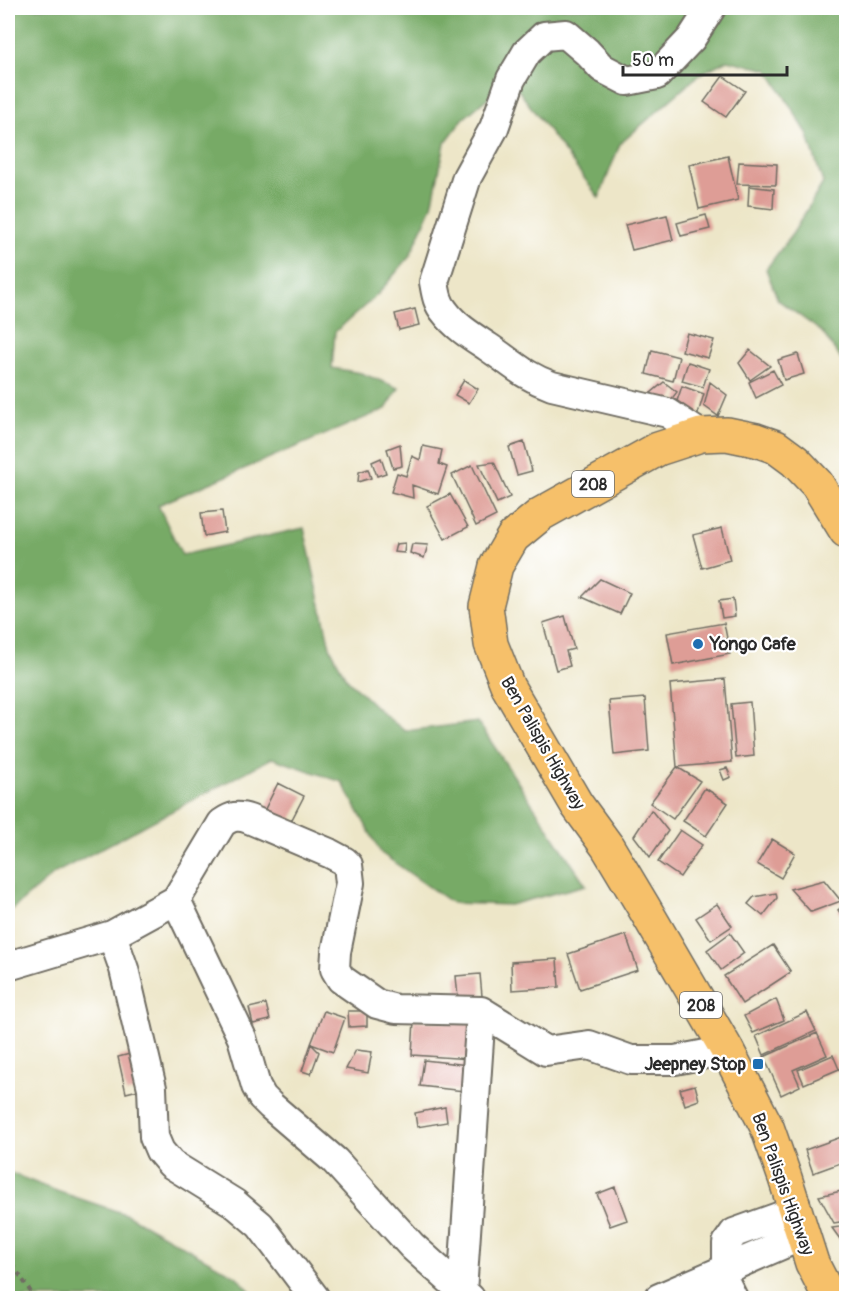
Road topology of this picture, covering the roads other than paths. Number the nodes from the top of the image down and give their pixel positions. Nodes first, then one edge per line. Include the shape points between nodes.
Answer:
1 (711, 8) edge
2 (701, 435) junction
3 (846, 531) edge
4 (176, 900) junction
5 (112, 935) junction
6 (8, 966) edge
7 (481, 1011) junction
8 (727, 1050) junction
9 (799, 1224) junction
10 (723, 1271) junction
11 (466, 1295) edge
12 (315, 1299) edge
13 (659, 1299) edge
14 (734, 1299) edge
15 (830, 1299) edge

1 - 2 street via 691,39 657,75 627,81 602,68 566,34 544,36 527,52 511,79 494,128 467,177 434,282 436,298 457,325 537,381 668,413
2 - 3 main road, Ben Palispis Highway / 208 via 727,434 776,447 817,484
2 - 8 main road, Ben Palispis Highway / 208 via 658,449 541,514 513,537 496,566 486,606 491,644 512,696 577,805 607,846
4 - 5 street
4 - 7 street via 222,823 231,817 249,819 348,865 350,883 336,952 335,969 341,979 377,1004 396,1009
4 - 11 street via 242,1038 262,1097 335,1161 412,1246
5 - 6 street
5 - 12 street via 124,969 152,1088 154,1137 160,1151 171,1164 234,1203 260,1226
7 - 8 street via 546,1051 589,1045 631,1060 675,1060
7 - 11 street
8 - 9 main road, Ben Palispis Highway / 208 via 767,1127
9 - 10 street
9 - 15 main road, Ben Palispis Highway / 208
10 - 13 street
10 - 14 street

